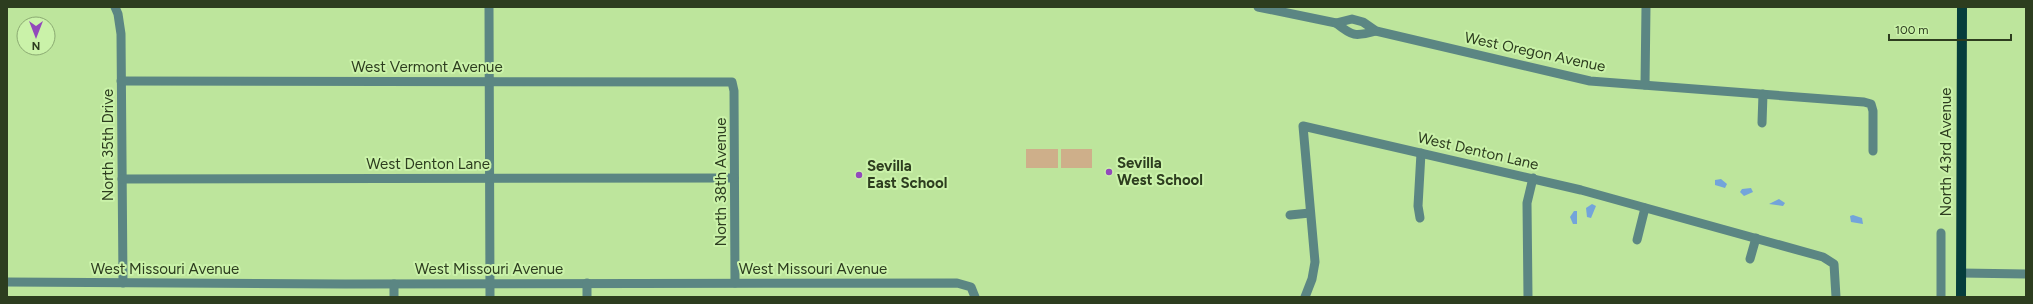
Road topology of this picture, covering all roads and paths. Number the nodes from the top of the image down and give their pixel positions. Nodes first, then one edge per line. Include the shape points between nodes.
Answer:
1 (115, 7) edge
2 (489, 7) edge
3 (1258, 7) edge
4 (1646, 7) edge
5 (1962, 7) edge
6 (1336, 23) junction
7 (1376, 31) junction
8 (489, 80) junction
9 (122, 81) junction
10 (732, 82) joint
11 (1645, 85) junction
12 (1763, 94) junction
13 (1762, 124) dead end
14 (1873, 151) dead end
15 (1421, 153) junction
16 (489, 178) junction
17 (734, 178) junction
18 (1533, 178) junction
19 (122, 179) junction
20 (1645, 208) junction
21 (1310, 213) junction
22 (1290, 215) dead end
23 (1420, 218) dead end
24 (1941, 233) dead end
25 (1756, 238) junction
26 (1636, 240) dead end
27 (1750, 259) dead end
28 (1961, 273) junction
29 (2026, 274) edge
30 (7, 282) edge
31 (123, 283) junction
32 (587, 283) junction
33 (736, 283) junction
34 (394, 284) junction
35 (490, 284) junction
36 (394, 297) edge
37 (490, 297) edge
38 (587, 297) edge
39 (976, 297) edge
40 (1305, 297) edge
41 (1528, 297) edge
42 (1836, 297) edge
43 (1941, 297) edge
44 (1961, 297) edge

1 - 9 street, North 35th Drive via 120,25
2 - 8 street
3 - 6 street, West Oregon Avenue
4 - 11 street
5 - 28 main road, North 43rd Avenue
6 - 7 street, West Oregon Avenue via 1352,19 1363,22
6 - 7 street, West Oregon Avenue via 1348,33 1359,36
7 - 11 street, West Oregon Avenue via 1590,81
8 - 9 street, West Vermont Avenue
8 - 10 street, West Vermont Avenue
8 - 16 street
9 - 19 street, North 35th Drive
10 - 17 street, North 38th Avenue
11 - 12 street, West Oregon Avenue
12 - 13 street
12 - 14 street, West Oregon Avenue via 1871,104
15 - 18 street, West Denton Lane
15 - 21 street, West Denton Lane via 1303,126
15 - 23 street via 1418,206
16 - 17 street, West Denton Lane
16 - 19 street, West Denton Lane
16 - 35 street
17 - 33 street, North 38th Avenue
18 - 20 street, West Denton Lane
18 - 41 street via 1527,203
19 - 31 street, North 35th Drive
20 - 25 street, West Denton Lane
20 - 26 street
21 - 22 street
21 - 40 street via 1314,269
24 - 43 street, North 43rd Avenue
25 - 27 street
25 - 42 street, West Denton Lane via 1823,257 1834,264
28 - 29 street
28 - 44 main road, North 43rd Avenue
30 - 31 street, West Missouri Avenue
31 - 34 street, West Missouri Avenue
32 - 33 street, West Missouri Avenue
32 - 35 street, West Missouri Avenue
32 - 38 street
33 - 39 street, West Missouri Avenue via 957,283 971,287
34 - 35 street, West Missouri Avenue
34 - 36 street
35 - 37 street

